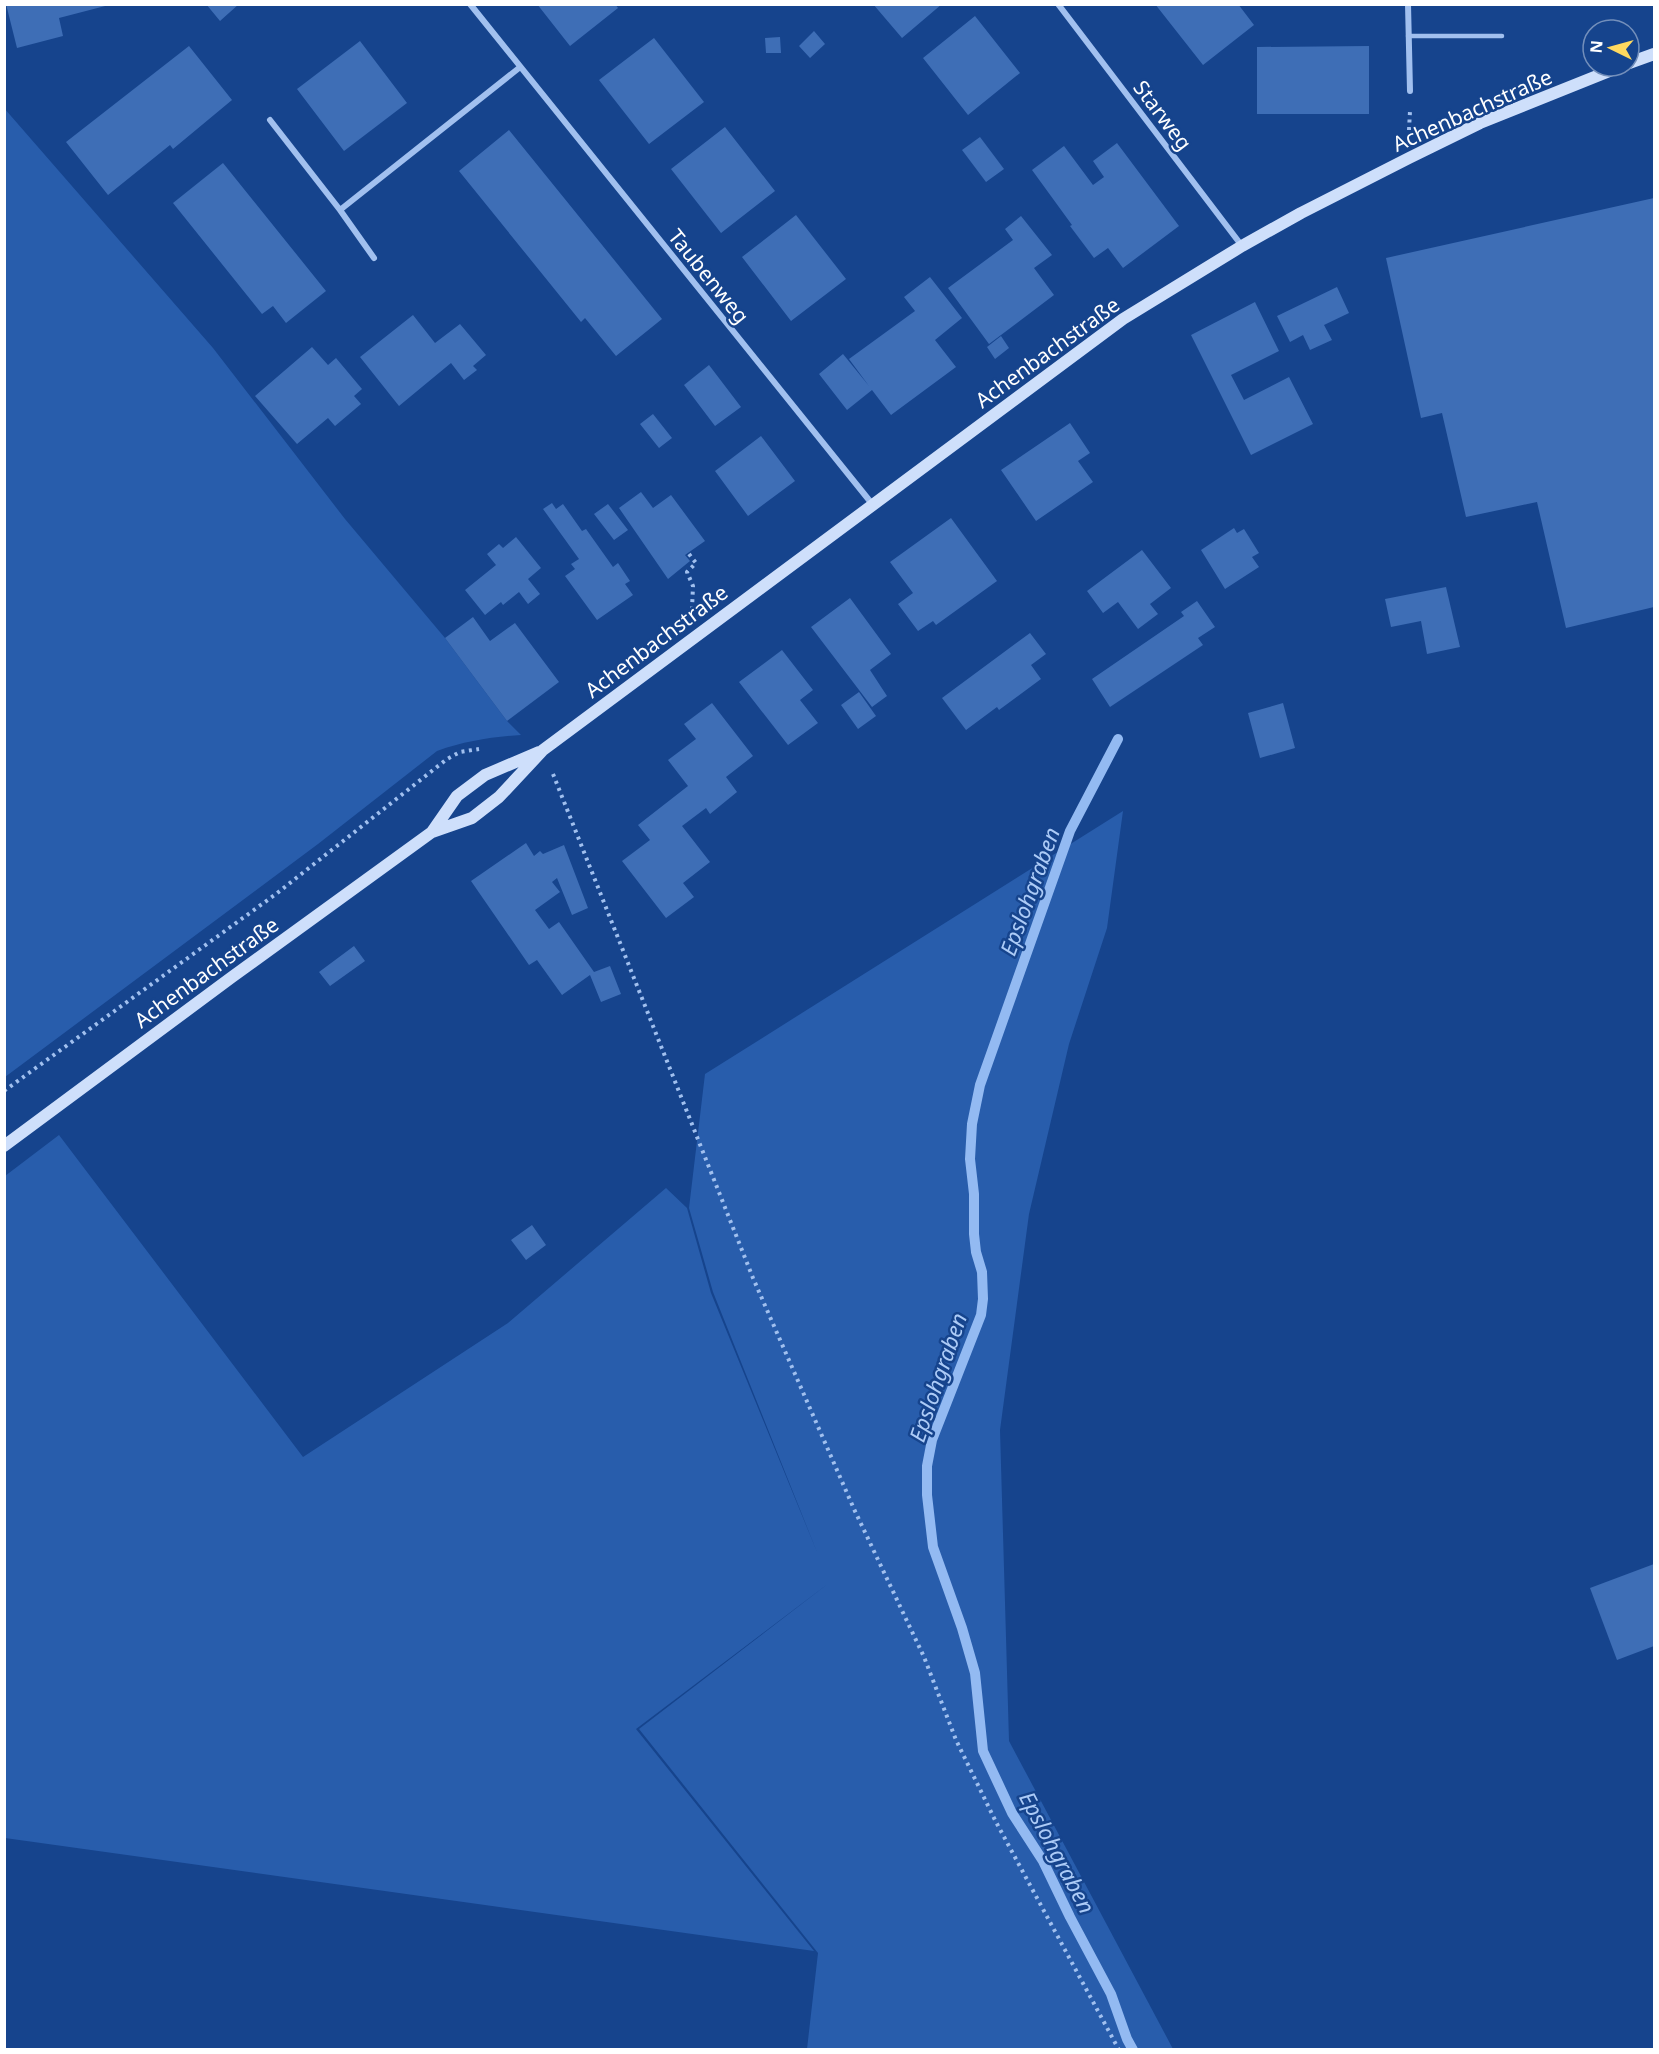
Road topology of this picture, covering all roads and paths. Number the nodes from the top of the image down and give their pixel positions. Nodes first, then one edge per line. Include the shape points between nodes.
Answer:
1 (470, 4) edge
2 (1058, 4) edge
3 (1407, 4) edge
4 (1408, 36) junction
5 (1502, 36) dead end
6 (519, 68) junction
7 (1592, 78) edge
8 (1410, 92) joint
9 (270, 120) dead end
10 (1409, 158) junction
11 (340, 210) junction
12 (1242, 246) junction
13 (374, 258) dead end
14 (873, 505) junction
15 (689, 554) dead end
16 (692, 638) junction
17 (481, 748) dead end
18 (543, 750) junction
19 (432, 832) junction
20 (4, 1091) edge
21 (4, 1146) edge
22 (1119, 2049) edge

1 - 6 street, Taubenweg
2 - 12 street, Starweg
3 - 4 street
4 - 5 lane
4 - 8 street
6 - 11 street
6 - 14 street, Taubenweg
7 - 10 street, Achenbachstraße via 1480,123
8 - 10 path
9 - 11 street
10 - 12 street, Achenbachstraße
11 - 13 street
12 - 14 street, Achenbachstraße via 1123,319
14 - 16 street, Achenbachstraße
15 - 16 path via 696,563 687,572 693,586
16 - 18 street, Achenbachstraße
17 - 20 path via 447,759 276,894
18 - 19 street, Achenbachstraße via 499,797 472,818
18 - 19 street, Achenbachstraße via 485,775 457,796
18 - 22 path via 753,1278 924,1657 956,1740
19 - 21 street, Achenbachstraße

